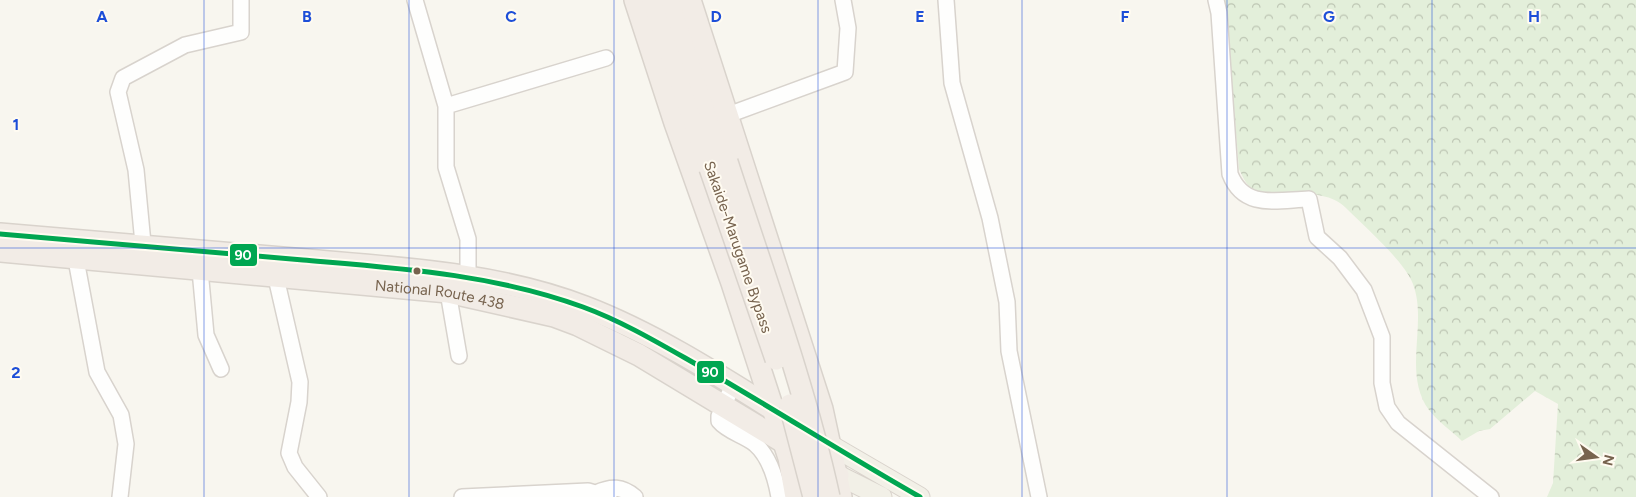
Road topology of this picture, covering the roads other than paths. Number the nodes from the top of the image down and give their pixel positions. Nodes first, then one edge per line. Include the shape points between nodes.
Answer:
1 (241, 0) edge
2 (415, 0) edge
3 (635, 0) edge
4 (653, 0) edge
5 (672, 0) edge
6 (690, 0) edge
7 (843, 0) edge
8 (946, 0) edge
9 (1216, 0) edge
10 (606, 58) dead end
11 (446, 106) junction
12 (728, 115) junction
13 (718, 165) junction
14 (0, 234) edge
15 (74, 249) junction
16 (0, 251) edge
17 (144, 255) junction
18 (274, 267) junction
19 (200, 270) junction
20 (468, 277) junction
21 (448, 292) junction
22 (459, 356) dead end
23 (756, 360) junction
24 (221, 370) dead end
25 (712, 373) junction
26 (733, 385) junction
27 (724, 405) junction
28 (772, 408) junction
29 (783, 444) junction
30 (830, 444) junction
31 (838, 475) junction
32 (602, 495) edge
33 (876, 496) edge
34 (120, 497) edge
35 (319, 497) edge
36 (462, 497) edge
37 (635, 497) edge
38 (779, 497) edge
39 (796, 497) edge
40 (814, 497) edge
41 (829, 497) edge
42 (842, 497) edge
43 (920, 497) edge
44 (1039, 497) edge
45 (1490, 497) edge

1 - 17 street via 241,32 185,45 123,78 118,92 136,170
2 - 11 street
3 - 23 highway
4 - 13 highway, Sakaide-Marugame Bypass
5 - 13 highway, Sakaide-Marugame Bypass
6 - 12 highway
7 - 12 street via 848,28 845,72
8 - 44 street via 952,83 990,218 1007,302 1009,351
9 - 45 street via 1230,174 1235,187 1255,200 1309,199 1317,237 1353,272 1364,290 1382,337 1382,383 1387,407 1398,423
10 - 11 street
11 - 20 street via 446,167 468,239
12 - 30 highway via 822,409
13 - 40 highway, Sakaide-Marugame Bypass, bridge
13 - 41 highway, Sakaide-Marugame Bypass, bridge via 799,386
14 - 15 highway, National Route 438
15 - 16 highway, National Route 438
15 - 17 highway, National Route 438
15 - 34 street via 97,372 121,415 126,444
17 - 18 highway, National Route 438
17 - 19 highway, National Route 438
18 - 19 highway, National Route 438
18 - 20 highway, National Route 438 via 418,270
18 - 21 highway, National Route 438
18 - 35 street via 300,382 288,453
19 - 24 street via 206,335
20 - 25 highway, National Route 438 via 585,307 621,322
21 - 22 street
21 - 27 highway, National Route 438 via 511,305 578,325 639,355
23 - 25 highway via 749,372 735,380
23 - 28 highway
25 - 26 highway, National Route 438
26 - 27 street
26 - 28 highway, National Route 438
27 - 29 highway, National Route 438
27 - 38 street via 718,421 761,451 774,477
28 - 29 highway
28 - 30 highway, National Route 438
29 - 31 highway, National Route 438
29 - 39 highway
30 - 31 highway
30 - 43 main road
31 - 33 main road
31 - 42 highway
32 - 36 street via 588,491
32 - 37 street via 607,488 619,488

